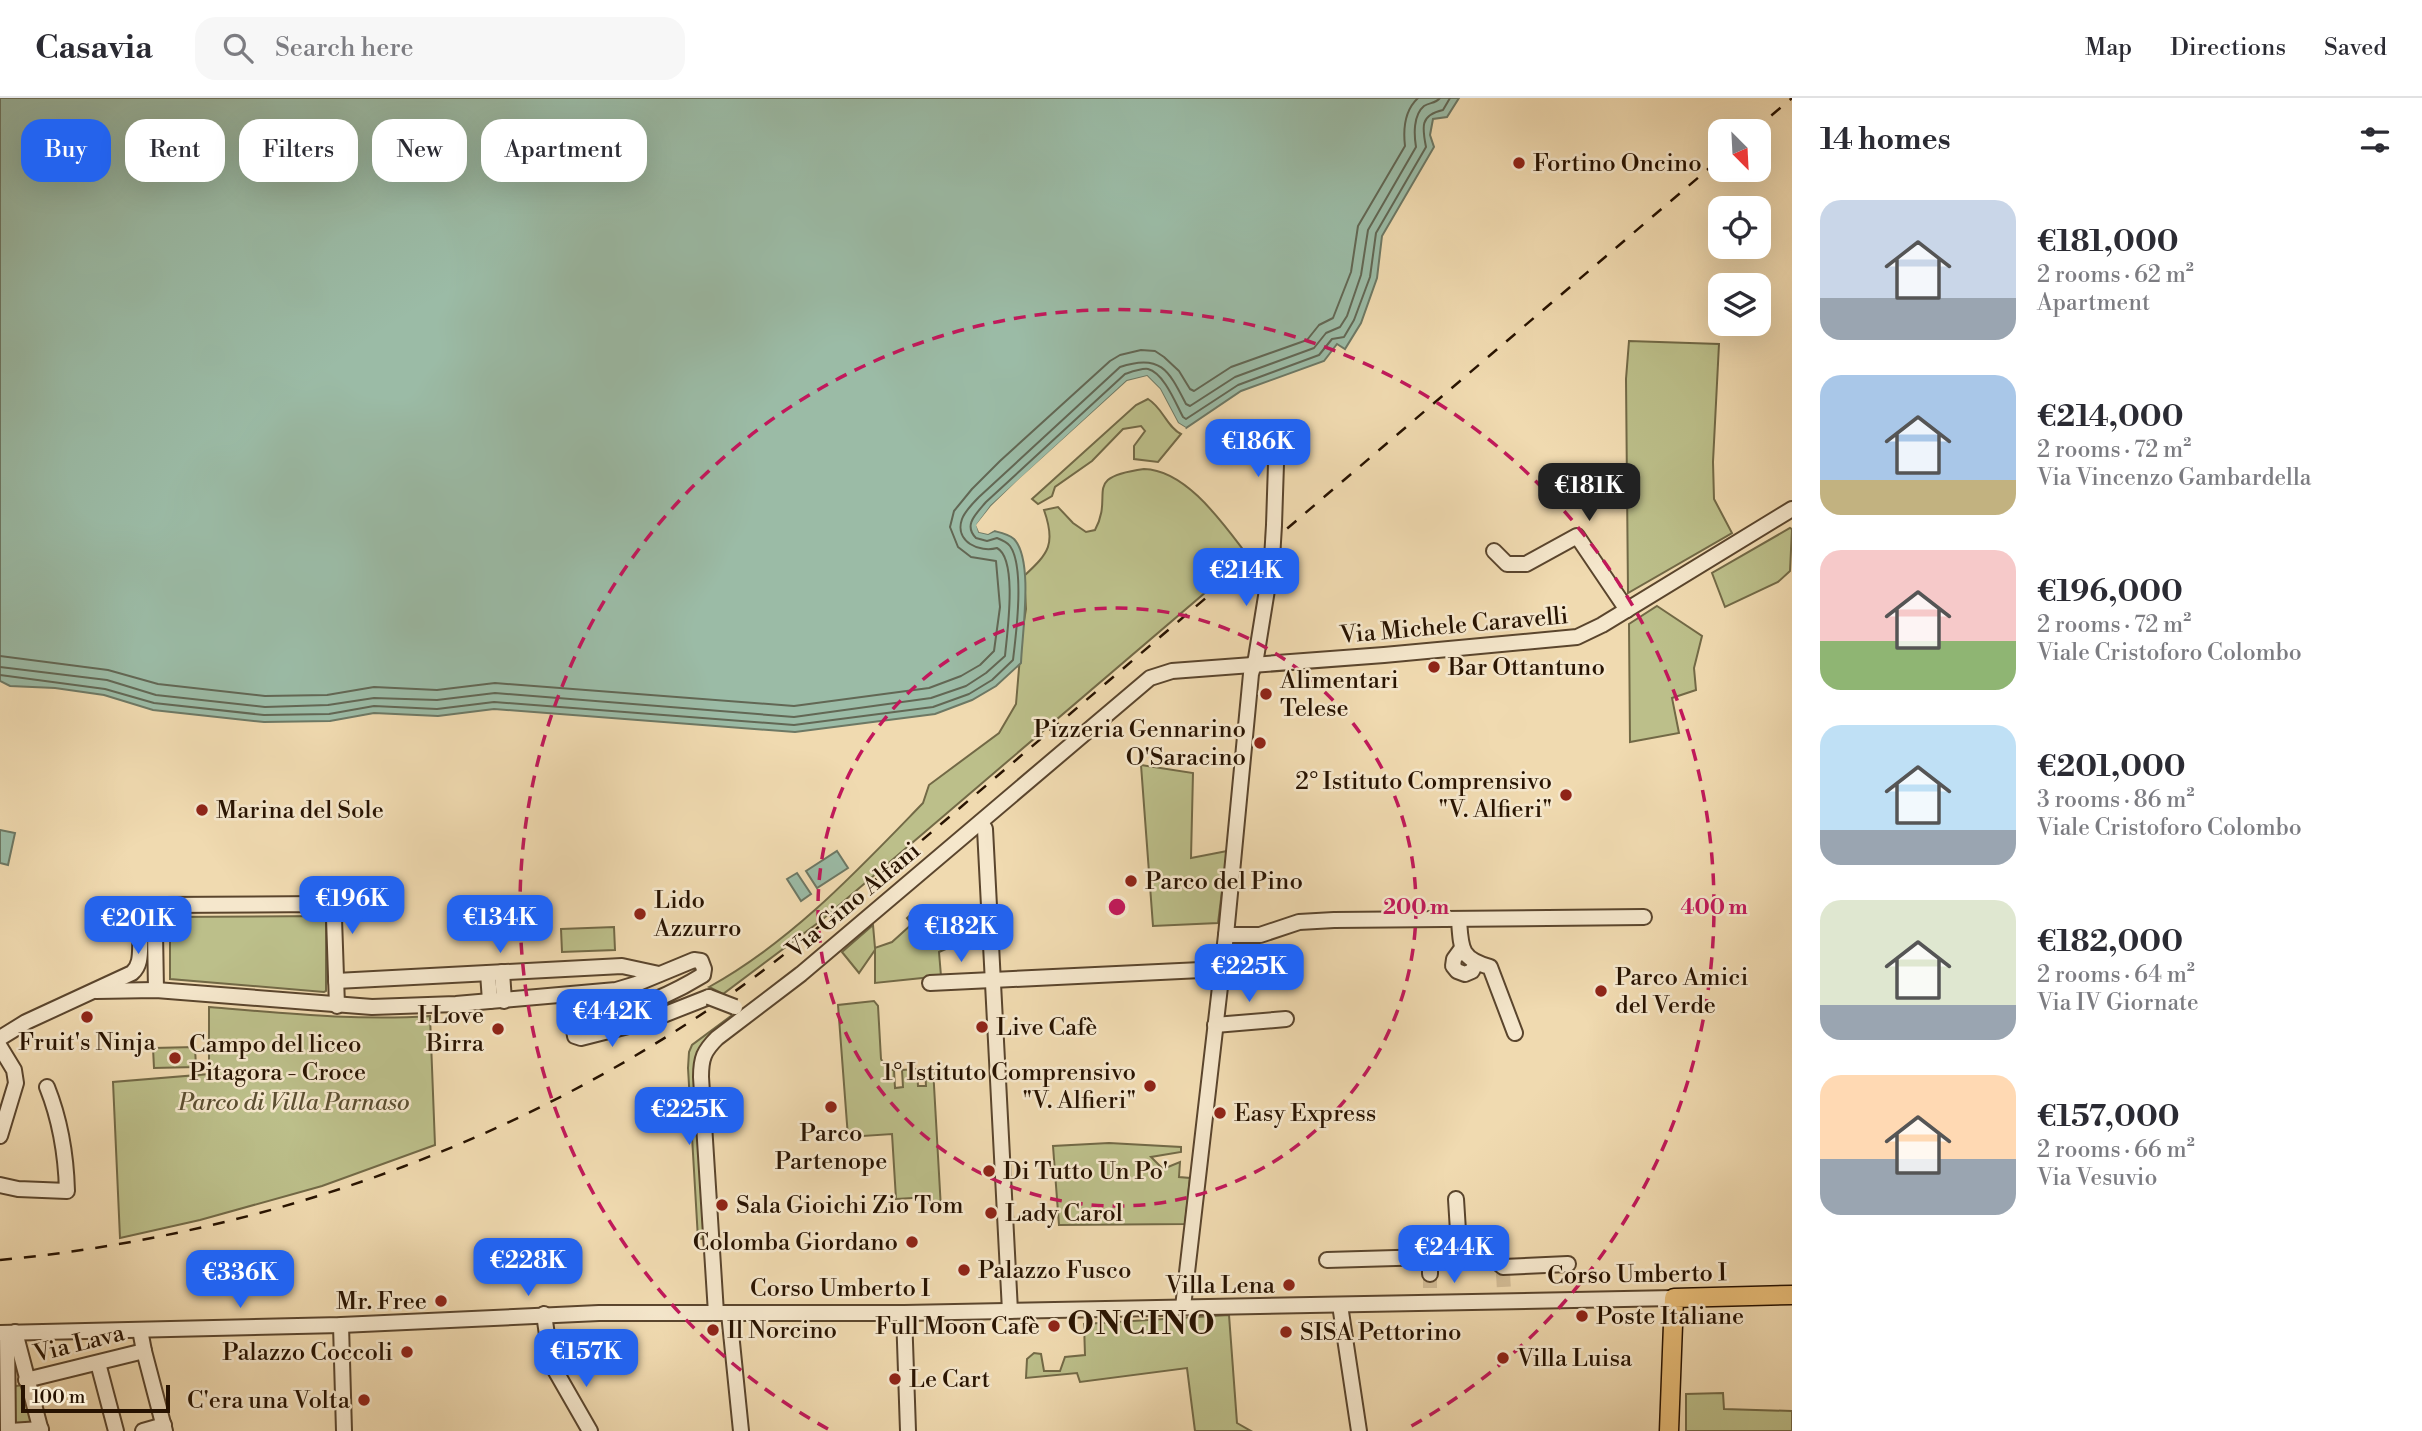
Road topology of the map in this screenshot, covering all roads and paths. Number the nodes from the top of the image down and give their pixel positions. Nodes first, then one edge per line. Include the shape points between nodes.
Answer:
1 (1277, 433) dead end
2 (1792, 509) edge
3 (1494, 551) dead end
4 (1627, 610) junction
5 (1253, 665) junction
6 (981, 822) junction
7 (149, 915) junction
8 (1644, 917) dead end
9 (1459, 919) junction
10 (1226, 935) junction
11 (1222, 969) junction
12 (495, 973) junction
13 (659, 974) junction
14 (994, 980) junction
15 (336, 981) junction
16 (930, 984) dead end
17 (96, 990) junction
18 (156, 990) junction
19 (497, 1001) junction
20 (337, 1006) junction
21 (747, 1017) junction
22 (1286, 1019) dead end
23 (1215, 1025) junction
24 (1515, 1033) dead end
25 (0, 1038) edge
26 (0, 1047) edge
27 (47, 1087) dead end
28 (0, 1136) edge
29 (0, 1185) edge
30 (1456, 1199) dead end
31 (1327, 1260) dead end
32 (1568, 1264) dead end
33 (1430, 1274) dead end
34 (1792, 1295) edge
35 (1674, 1298) junction
36 (1340, 1305) junction
37 (1183, 1307) junction
38 (1010, 1311) junction
39 (722, 1313) junction
40 (904, 1313) junction
41 (544, 1314) junction
42 (341, 1325) junction
43 (141, 1330) junction
44 (7, 1333) edge
45 (144, 1351) junction
46 (98, 1363) junction
47 (26, 1380) junction
48 (164, 1428) edge
49 (41, 1430) edge
50 (9, 1431) edge
51 (116, 1431) edge
52 (143, 1431) edge
53 (344, 1431) edge
54 (590, 1431) edge
55 (741, 1431) edge
56 (908, 1431) edge
57 (1359, 1431) edge
58 (1669, 1431) edge

1 - 5 street, bridge via 1272,559
2 - 4 street, Via Michele Caravelli
3 - 4 street via 1507,564 1526,564 1577,536
4 - 5 street, Via Michele Caravelli via 1567,640
5 - 6 street, Via Gino Alfani via 1172,671 1150,678
5 - 10 street
6 - 14 street
6 - 21 street, Via Gino Alfani
7 - 15 street via 163,905 323,904 334,918
7 - 17 street via 139,936 137,969
7 - 18 street via 155,932
8 - 9 street
9 - 10 street via 1299,922 1271,933
9 - 24 street via 1464,953 1490,967
10 - 11 street
11 - 14 street
11 - 23 street
12 - 13 street via 622,966
12 - 15 street
12 - 19 street
13 - 19 street via 616,990
13 - 21 street, bridge via 694,960 701,961 704,969 703,975 650,1004 577,1025 575,1036 636,1025 709,997
14 - 16 street
14 - 38 street
15 - 20 street
17 - 18 street
17 - 25 street
18 - 20 street
19 - 20 street
21 - 39 street, Via Gino Alfani via 717,1038 701,1059
22 - 23 street
23 - 37 street
26 - 28 street via 16,1083
27 - 29 street via 65,1150 67,1191
30 - 32 street via 1459,1247 1468,1260 1496,1261 1503,1270
31 - 33 street via 1430,1257
34 - 35 main road, Corso Umberto I
35 - 36 street, Corso Umberto I via 1430,1298
35 - 58 main road
36 - 37 street, Corso Umberto I
36 - 57 street
37 - 38 street, Corso Umberto I
38 - 40 street, Corso Umberto I
39 - 40 street, Corso Umberto I
39 - 41 street, Corso Umberto I
39 - 55 street
40 - 56 street
41 - 42 street, Corso Umberto I
41 - 54 street via 551,1363
42 - 43 street, Corso Umberto I
42 - 53 street
43 - 44 street, Corso Umberto I
43 - 45 street
44 - 47 street
44 - 50 street
45 - 46 street, Via Lava
45 - 48 street
46 - 47 street, Via Lava
46 - 51 street
47 - 49 street
48 - 52 street
49 - 50 street

